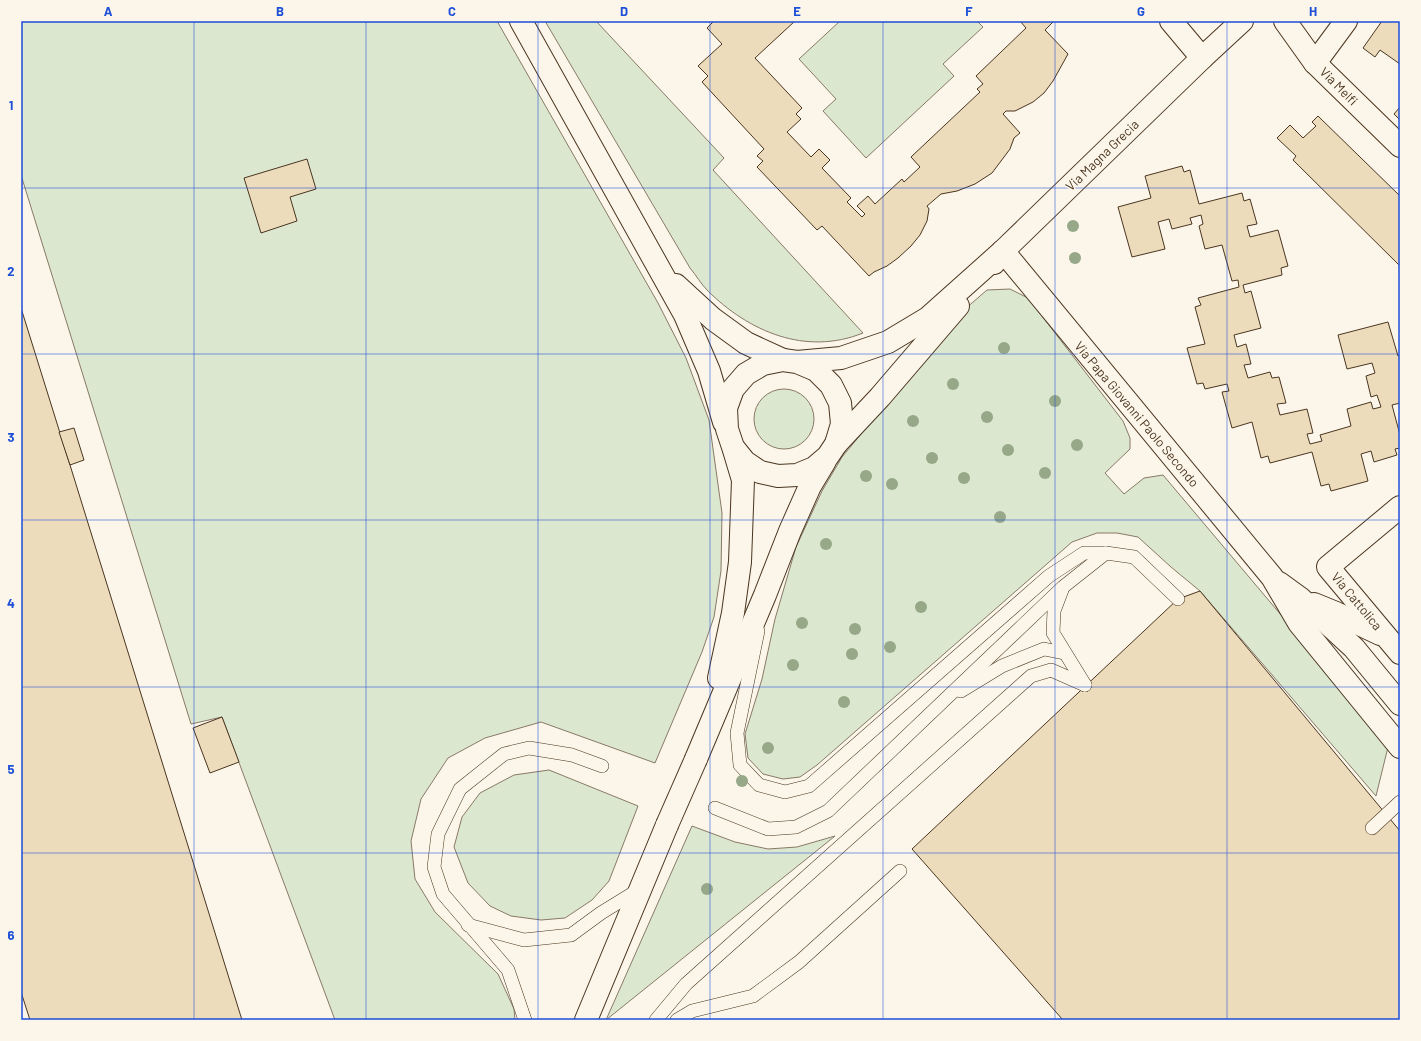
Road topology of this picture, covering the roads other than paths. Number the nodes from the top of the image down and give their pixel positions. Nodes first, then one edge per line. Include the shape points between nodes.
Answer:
1 (521, 21) edge
2 (1171, 21) edge
3 (1242, 21) edge
4 (1285, 21) edge
5 (1346, 21) edge
6 (1202, 58) junction
7 (1315, 63) junction
8 (1400, 146) edge
9 (1003, 251) junction
10 (656, 261) junction
11 (790, 361) junction
12 (730, 438) junction
13 (832, 450) junction
14 (1400, 507) edge
15 (1106, 553) junction
16 (1272, 577) junction
17 (1063, 586) junction
18 (765, 595) junction
19 (1301, 598) junction
20 (1178, 599) dead end
21 (1394, 646) edge
22 (1064, 653) junction
23 (940, 703) junction
24 (1400, 704) edge
25 (1400, 747) edge
26 (699, 750) junction
27 (602, 766) dead end
28 (1400, 802) edge
29 (715, 808) dead end
30 (1372, 828) dead end
31 (900, 871) dead end
32 (641, 888) junction
33 (468, 925) junction
34 (525, 1020) edge
35 (586, 1020) edge
36 (656, 1020) edge
37 (678, 1020) edge

1 - 10 street
2 - 6 street
3 - 6 street, Via Magna Grecia
4 - 7 street, Via Melfi
5 - 7 street
6 - 9 street, Via Magna Grecia
7 - 8 street, Via Melfi
9 - 11 street via 928,318 888,342 841,358
9 - 13 street, Via Magna Grecia via 967,296
9 - 16 street, Via Papa Giovanni Paolo Secondo
10 - 11 street via 683,292 713,319 746,343
10 - 12 street via 685,315 706,364
11 - 12 street via 763,364 746,374 733,390 726,408
11 - 13 street via 816,370 831,384 840,403 842,424
12 - 13 street via 745,462 760,472 778,476 797,475 814,468
12 - 26 street via 743,480 740,562 724,656
13 - 18 street via 810,486
14 - 21 street, Via Cattolica via 1328,567
15 - 17 lane
15 - 18 lane via 1084,553 1048,576 809,786 785,792 759,785 740,765 737,734
15 - 20 lane via 1134,557
16 - 19 street, Via Papa Giovanni Paolo Secondo
16 - 25 street, Via Papa Giovanni Paolo Secondo via 1299,623
17 - 22 lane via 1054,611 1053,633
17 - 23 lane
18 - 26 street
19 - 21 street via 1336,613
19 - 24 street, Via Papa Giovanni Paolo Secondo via 1354,648
22 - 23 lane via 1044,649 1002,666
22 - 36 lane via 1085,685 1051,670 1031,676 686,984
23 - 29 lane via 828,810 796,828 768,829
26 - 32 street, bridge
27 - 33 lane via 572,755 529,748 504,754 460,789 438,834 434,867 443,894
28 - 30 lane
31 - 37 lane via 799,962 753,996 692,1011
32 - 33 lane via 571,935 524,940
32 - 35 street
33 - 34 lane via 508,970

